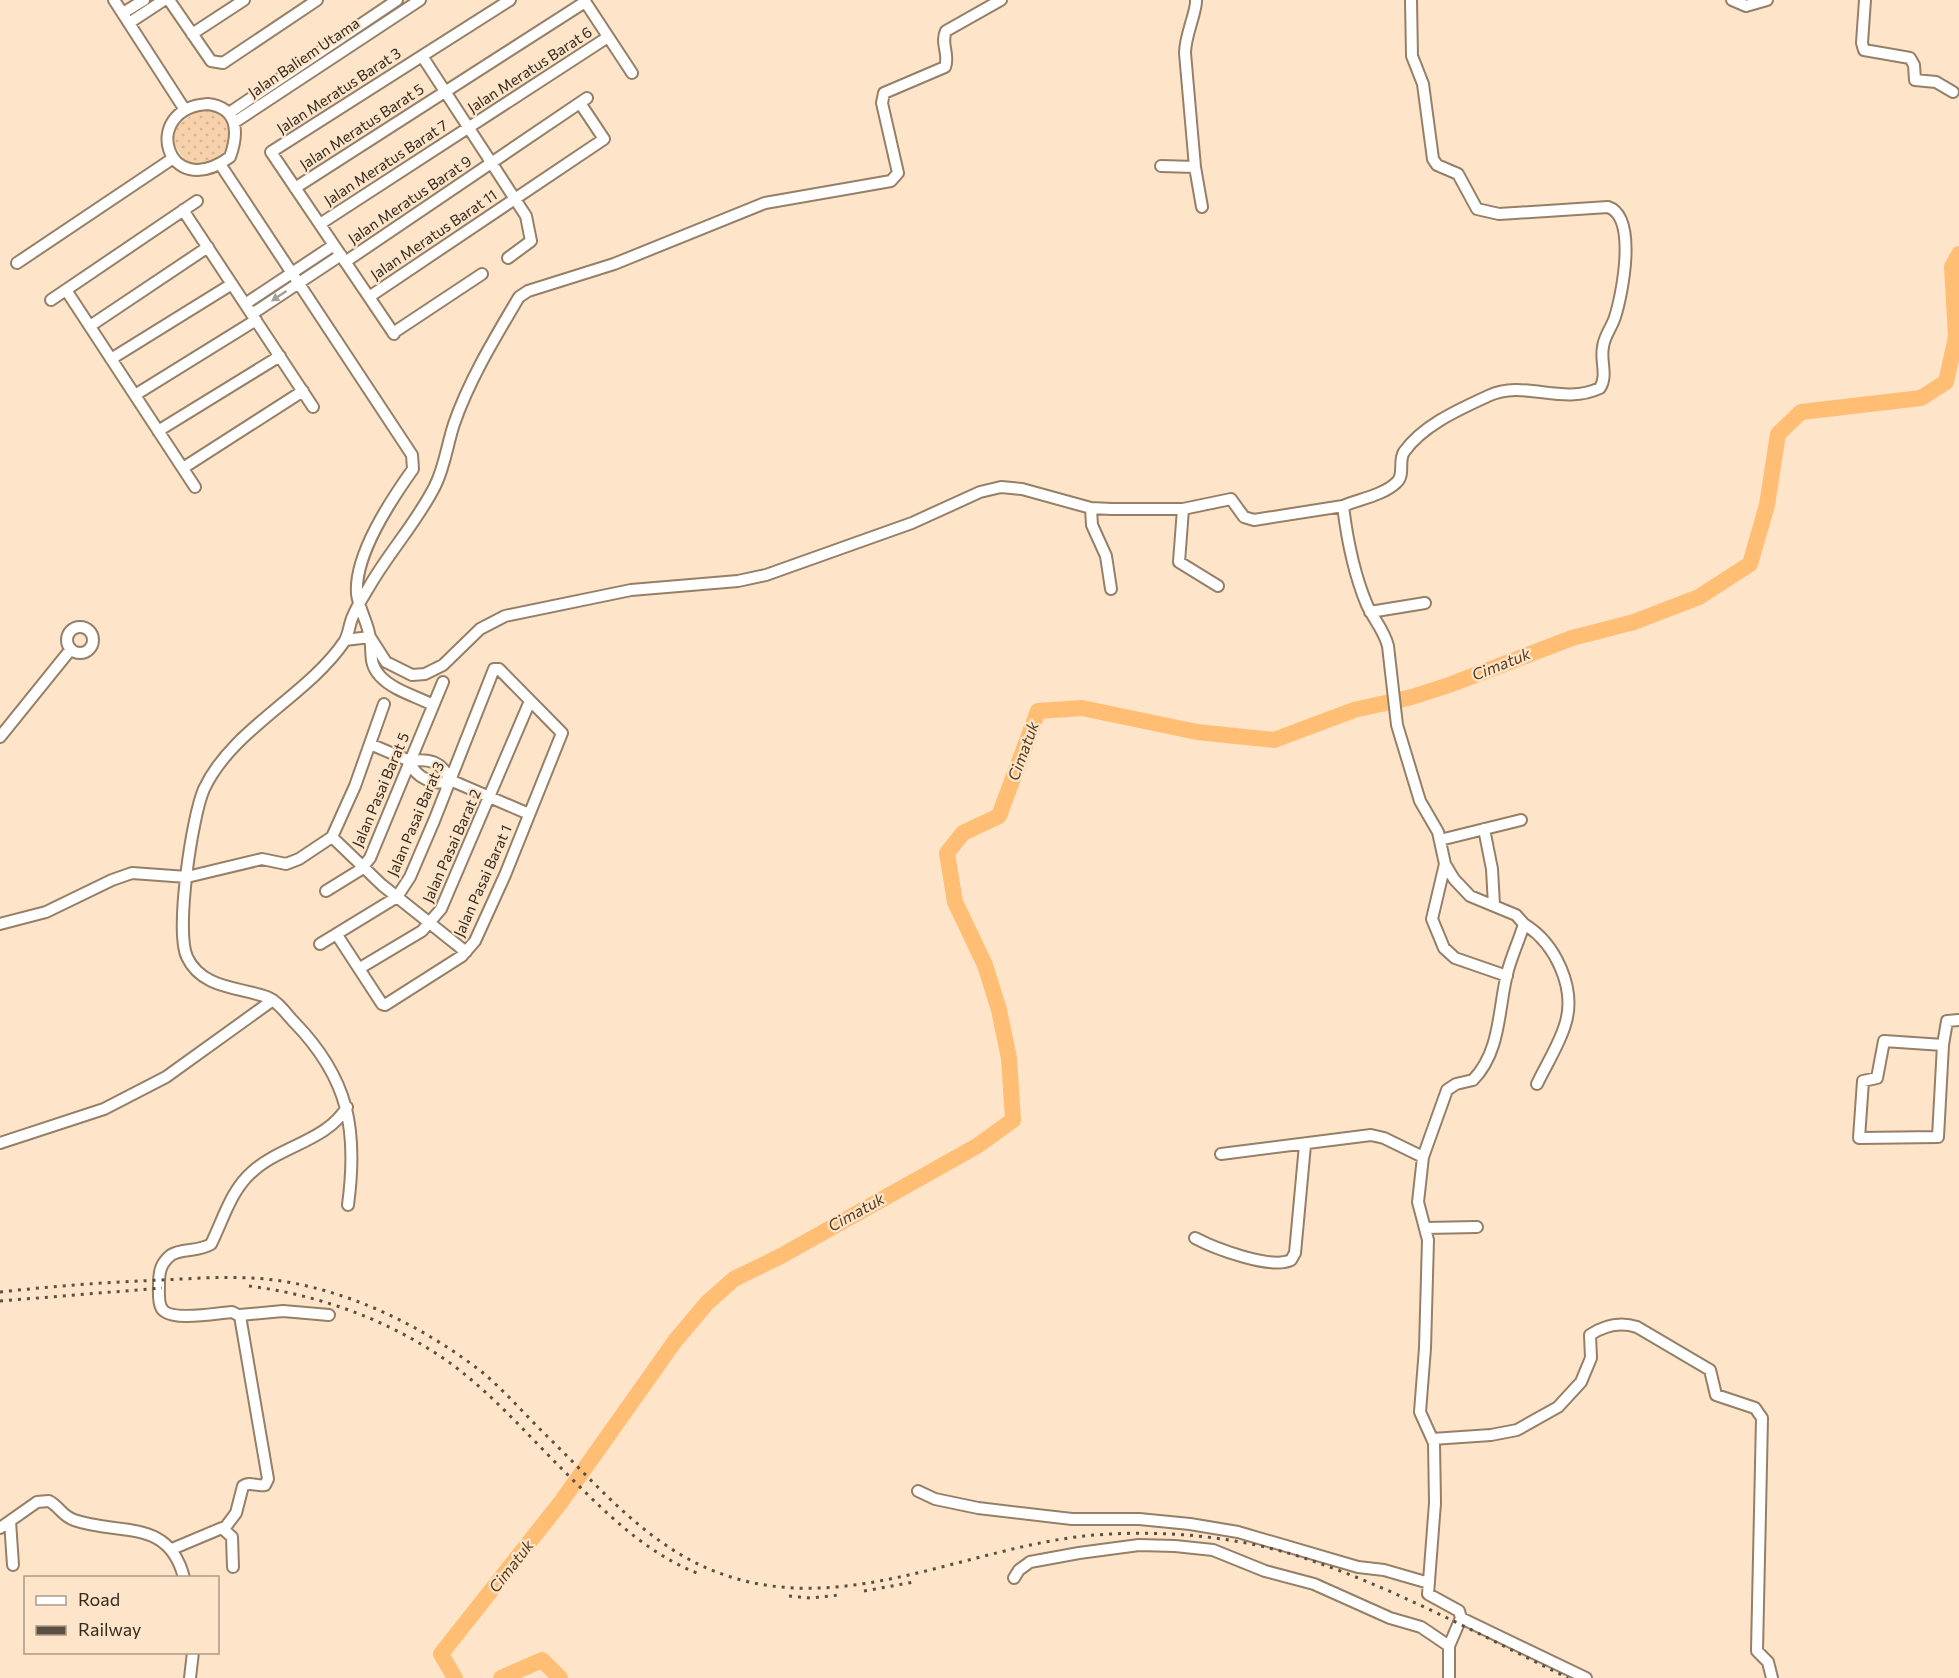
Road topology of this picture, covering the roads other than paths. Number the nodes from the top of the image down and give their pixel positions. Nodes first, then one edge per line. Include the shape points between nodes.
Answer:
1 (114, 0) edge
2 (144, 0) edge
3 (164, 0) edge
4 (170, 0) edge
5 (244, 0) edge
6 (317, 0) edge
7 (398, 0) edge
8 (420, 0) edge
9 (510, 0) edge
10 (1001, 0) edge
11 (1196, 0) edge
12 (1411, 0) edge
13 (1732, 0) edge
14 (1767, 0) edge
15 (1865, 0) edge
16 (585, 1) edge
17 (126, 18) junction
18 (192, 34) junction
19 (608, 37) junction
20 (422, 56) junction
21 (632, 73) dead end
22 (446, 92) junction
23 (1953, 92) dead end
24 (185, 110) junction
25 (232, 117) junction
26 (469, 128) junction
27 (604, 139) joint
28 (172, 159) junction
29 (492, 163) junction
30 (220, 164) junction
31 (1161, 166) dead end
32 (1195, 166) junction
33 (295, 188) junction
34 (515, 199) junction
35 (197, 201) dead end
36 (1202, 207) dead end
37 (183, 210) junction
38 (320, 224) junction
39 (334, 245) junction
40 (208, 247) junction
41 (343, 258) junction
42 (508, 258) dead end
43 (17, 263) dead end
44 (292, 272) junction
45 (482, 274) dead end
46 (299, 283) junction
47 (232, 284) junction
48 (66, 290) junction
49 (369, 297) junction
50 (51, 300) dead end
51 (245, 304) junction
52 (254, 317) junction
53 (90, 326) junction
54 (280, 356) junction
55 (111, 359) junction
56 (303, 391) junction
57 (135, 395) junction
58 (313, 407) dead end
59 (158, 431) junction
60 (183, 468) junction
61 (195, 487) dead end
62 (1343, 506) junction
63 (1091, 508) junction
64 (1184, 509) junction
65 (1218, 586) dead end
66 (1111, 589) dead end
67 (1425, 603) dead end
68 (359, 605) junction
69 (1370, 612) junction
70 (370, 637) junction
71 (345, 640) junction
72 (71, 649) dead end
73 (443, 682) dead end
74 (530, 701) junction
75 (384, 704) dead end
76 (433, 705) junction
77 (0, 737) edge
78 (370, 744) junction
79 (410, 761) junction
80 (450, 780) junction
81 (490, 798) junction
82 (529, 814) junction
83 (1521, 820) dead end
84 (1484, 829) junction
85 (332, 837) junction
86 (1440, 840) junction
87 (1445, 864) junction
88 (361, 867) junction
89 (187, 877) junction
90 (326, 891) dead end
91 (397, 897) junction
92 (1494, 905) junction
93 (0, 924) edge
94 (431, 924) junction
95 (1524, 924) junction
96 (337, 935) junction
97 (320, 944) dead end
98 (466, 952) junction
99 (360, 968) junction
100 (1507, 975) junction
101 (273, 1000) junction
102 (1959, 1020) edge
103 (1943, 1045) junction
104 (1537, 1084) dead end
105 (347, 1107) junction
106 (0, 1143) edge
107 (1305, 1145) junction
108 (1221, 1154) dead end
109 (1423, 1156) junction
110 (348, 1205) dead end
111 (1477, 1227) dead end
112 (1425, 1228) junction
113 (1195, 1238) dead end
114 (240, 1315) junction
115 (329, 1315) dead end
116 (1432, 1439) junction
117 (918, 1491) dead end
118 (10, 1521) junction
119 (0, 1528) edge
120 (224, 1529) junction
121 (172, 1549) junction
122 (13, 1565) dead end
123 (233, 1567) dead end
124 (183, 1576) edge
125 (1014, 1578) dead end
126 (1429, 1583) junction
127 (1461, 1618) junction
128 (1449, 1646) junction
129 (193, 1654) edge
130 (190, 1678) edge
131 (1449, 1678) edge
132 (1586, 1678) edge
133 (1772, 1678) edge

1 - 17 street
2 - 17 street
3 - 17 street
4 - 18 street
5 - 18 street
6 - 18 street via 223,63 216,64
7 - 25 street, Jalan Baliem Utama
8 - 25 street, Jalan Baliem Utama
9 - 20 street, Jalan Meratus Barat 3
10 - 68 street via 946,31 945,67 884,93 882,103 898,173 891,181 765,203 614,264 519,297 464,400 436,484
11 - 32 street via 1185,38
12 - 62 street via 1412,56 1422,84 1430,149 1437,165 1458,174 1472,203 1487,213 1611,208 1618,214 1624,231 1626,263 1622,292 1603,345 1605,376 1600,388 1584,395 1541,394 1513,388 1492,394 1441,420 1414,440 1402,455 1401,476 1395,484
13 - 14 street via 1746,6
15 - 23 street via 1864,51 1910,58 1915,80 1936,82
16 - 19 street
16 - 22 street, Jalan Meratus Barat 5
17 - 24 street
19 - 21 street
19 - 26 street, Jalan Meratus Barat 6
20 - 22 street
20 - 33 street, Jalan Meratus Barat 3 via 271,152
22 - 26 street
22 - 33 street, Jalan Meratus Barat 5
24 - 25 street via 208,104 220,106
24 - 28 street via 172,122 167,135
25 - 30 street via 233,148
26 - 29 street
26 - 38 street, Jalan Meratus Barat 7
27 - 29 street, Jalan Meratus Barat 9 via 583,101
27 - 34 street, Jalan Meratus Barat 11
28 - 30 street via 181,167 195,170
28 - 43 street
29 - 34 street
29 - 41 street, Jalan Meratus Barat 9
30 - 44 street
31 - 32 street
32 - 36 street
33 - 38 street
34 - 42 street via 526,216 531,241
34 - 49 street, Jalan Meratus Barat 11
35 - 37 street
37 - 40 street
37 - 48 street
38 - 39 street
39 - 41 street
39 - 44 street
40 - 47 street
40 - 53 street
41 - 46 street, Jalan Meratus Barat 9
41 - 49 street
44 - 46 street
44 - 51 street
45 - 49 street via 394,333
46 -> 52 street, Jalan Meratus Barat 9
46 - 68 street via 415,462 361,561
47 - 51 street
47 - 55 street
48 - 50 street
48 - 53 street
51 - 52 street
52 - 54 street
52 - 57 street, Jalan Meratus Barat 9
53 - 55 street
54 - 56 street
54 - 59 street
55 - 57 street
56 - 58 street
56 - 60 street
57 - 59 street
59 - 60 street
60 - 61 street
62 - 64 street via 1254,520 1244,517 1231,499
62 - 69 street via 1351,552
63 - 64 street
63 - 66 street via 1092,525 1106,556
63 - 70 street via 1022,489 990,489 912,524 766,575 631,590 505,616 480,629 443,665 422,675 406,673 386,662
64 - 65 street via 1179,562
67 - 69 street
68 - 70 street
68 - 71 street
69 - 86 street via 1385,635 1397,725 1420,801
70 - 71 street
70 - 76 street via 370,658 380,676 395,688
71 - 89 street via 212,775 200,799
72 - 77 street
73 - 76 street, Jalan Pasai Barat 5
74 - 80 street, Jalan Pasai Barat 3 via 495,668
74 - 81 street, Jalan Pasai Barat 2
74 - 82 street, Jalan Pasai Barat 1 via 562,733
75 - 78 street
76 - 79 street, Jalan Pasai Barat 5
78 - 79 street
78 - 85 street
79 - 80 street via 437,763
79 - 80 street via 412,769 424,778
79 - 88 street, Jalan Pasai Barat 5 via 380,837
80 - 81 street
80 - 91 street, Jalan Pasai Barat 3 via 410,877
81 - 82 street
81 - 94 street, Jalan Pasai Barat 2 via 453,885
82 - 98 street, Jalan Pasai Barat 1 via 475,941
83 - 84 street
84 - 86 street
84 - 92 street
85 - 88 street
85 - 89 street via 291,863 262,860
86 - 87 street
87 - 92 street via 1467,893
87 - 100 street via 1432,919 1444,948 1455,958
88 - 90 street, Jalan Pasai Barat 5
88 - 91 street
89 - 93 street via 132,873 46,912
89 - 101 street via 183,935 190,962 216,984
91 - 94 street
91 - 96 street, Jalan Pasai Barat 3
92 - 95 street via 1516,915
94 - 98 street
94 - 99 street, Jalan Pasai Barat 2
95 - 100 street
95 - 104 street via 1542,937 1553,952 1568,1002 1565,1025
96 - 97 street, Jalan Pasai Barat 3
96 - 99 street
98 - 99 street, Jalan Pasai Barat 1 via 385,1005
100 - 109 street via 1502,1015 1491,1049 1473,1080 1447,1090
101 - 105 street via 313,1044 335,1078
101 - 106 street via 166,1077 104,1109
102 - 103 street via 1947,1021
103 - 103 street via 1884,1041 1876,1078 1863,1081 1859,1138 1938,1137
105 - 110 street via 353,1156
105 - 114 street via 334,1124 275,1154 252,1172 237,1188 211,1244 203,1250 174,1253 163,1262 159,1272 160,1299 166,1314
107 - 108 street
107 - 109 street via 1377,1136
107 - 113 street via 1291,1260 1274,1262 1224,1252
109 - 112 street via 1418,1208
111 - 112 street
112 - 116 street via 1427,1304 1420,1413
114 - 115 street via 283,1311
114 - 120 street via 268,1479 265,1485 243,1486 236,1514
116 - 126 street via 1435,1503
116 - 133 street via 1491,1436 1516,1430 1558,1407 1581,1382 1591,1358 1590,1335 1615,1323 1637,1327 1710,1370 1716,1395 1755,1408 1762,1418 1757,1651 1768,1662
117 - 126 street via 935,1499 978,1508 1072,1519 1190,1524
118 - 119 street
118 - 121 street via 37,1502 47,1500 70,1518 142,1532
118 - 122 street
120 - 121 street via 218,1528
120 - 123 street via 232,1537
121 - 124 street
125 - 128 street via 1030,1562 1079,1552 1147,1545 1213,1550 1421,1627
126 - 127 street via 1428,1594 1459,1611
127 - 128 street
127 - 132 street
128 - 131 street
129 - 130 street

